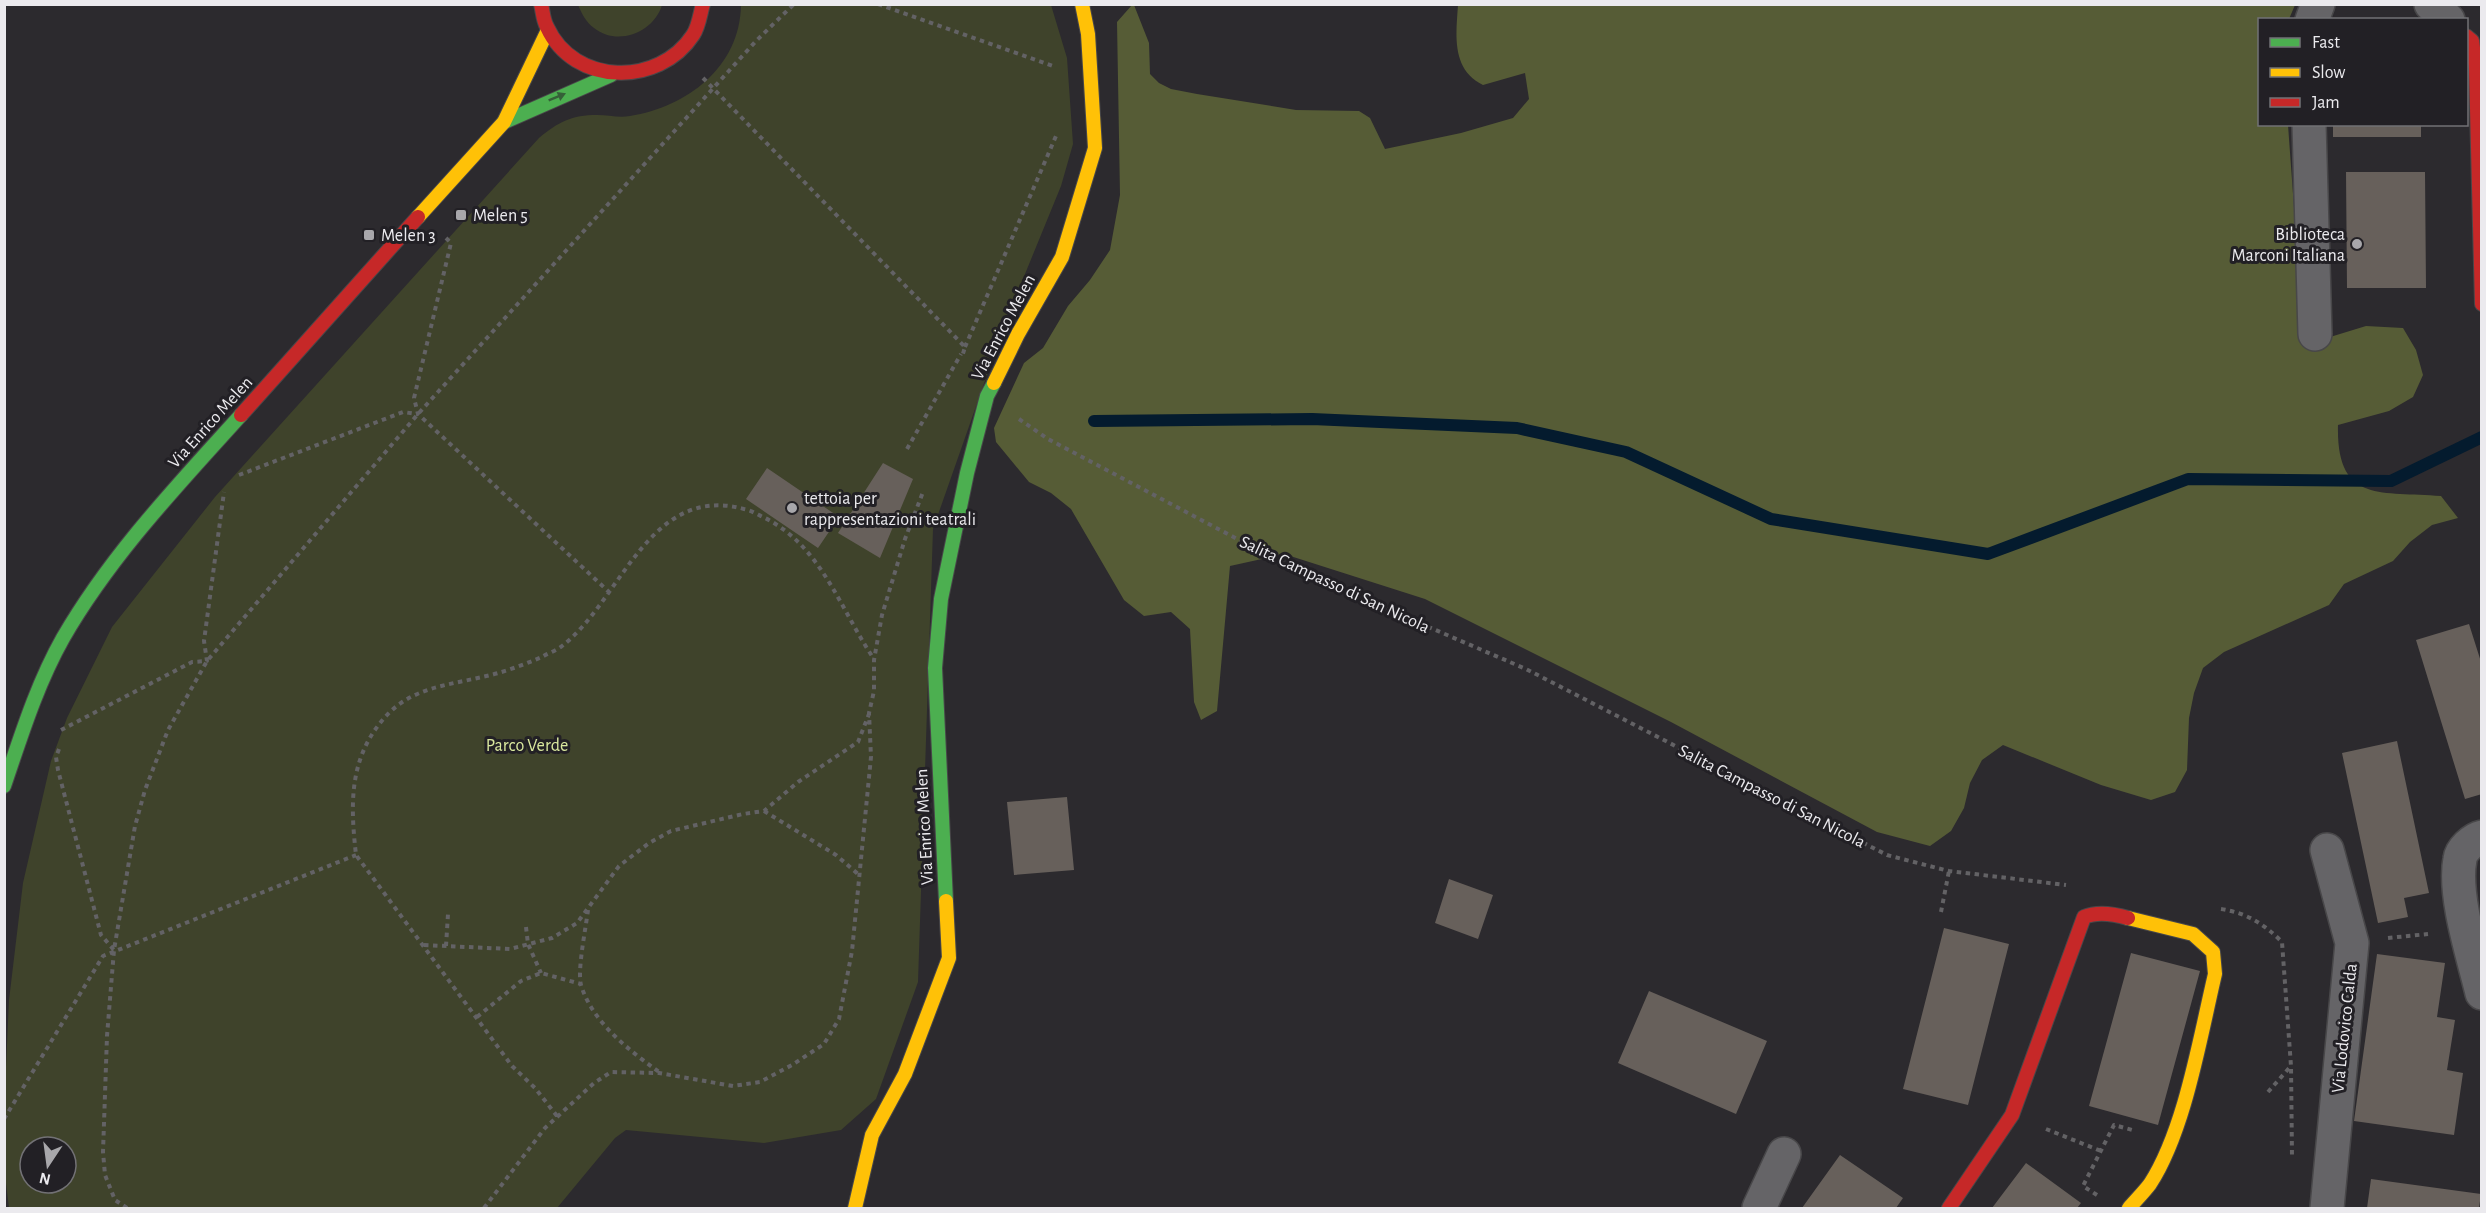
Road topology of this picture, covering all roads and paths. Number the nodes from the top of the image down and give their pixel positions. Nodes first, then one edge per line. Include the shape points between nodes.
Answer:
1 (541, 4) edge
2 (703, 4) edge
3 (794, 4) edge
4 (878, 4) edge
5 (1082, 4) edge
6 (2431, 4) edge
7 (2446, 18) edge
8 (548, 30) junction
9 (2468, 38) edge
10 (678, 52) junction
11 (1055, 66) dead end
12 (611, 75) junction
13 (714, 90) junction
14 (504, 122) junction
15 (2309, 126) edge
16 (1057, 135) dead end
17 (421, 216) junction
18 (2481, 304) edge
19 (2315, 334) dead end
20 (965, 347) junction
21 (418, 414) junction
22 (1048, 439) dead end
23 (907, 449) dead end
24 (232, 481) dead end
25 (226, 486) dead end
26 (925, 486) dead end
27 (609, 592) junction
28 (874, 660) junction
29 (207, 661) junction
30 (869, 713) junction
31 (27, 718) junction
32 (64, 730) junction
33 (4, 786) edge
34 (764, 811) junction
35 (2481, 837) edge
36 (2327, 850) dead end
37 (356, 855) junction
38 (1949, 871) junction
39 (858, 875) junction
40 (2068, 885) dead end
41 (2216, 909) dead end
42 (588, 910) junction
43 (1941, 912) dead end
44 (448, 914) dead end
45 (526, 927) dead end
46 (528, 944) junction
47 (424, 945) junction
48 (446, 946) junction
49 (114, 950) junction
50 (541, 973) junction
51 (581, 984) junction
52 (2481, 993) edge
53 (477, 1017) junction
54 (2291, 1066) junction
55 (659, 1073) junction
56 (2268, 1092) dead end
57 (2012, 1115) junction
58 (557, 1116) junction
59 (4, 1119) edge
60 (2114, 1125) dead end
61 (2100, 1151) junction
62 (1784, 1154) dead end
63 (2291, 1166) dead end
64 (2083, 1186) dead end
65 (127, 1209) edge
66 (484, 1209) edge
67 (855, 1209) edge
68 (1760, 1209) edge
69 (1949, 1209) edge
70 (2129, 1209) edge
71 (2327, 1209) edge

1 - 8 street
2 - 10 street via 693,34
3 - 13 path
4 - 11 path
5 - 67 street, Via Enrico Melen via 1088,34 1095,148 1062,257 987,396 941,599 935,668 949,958 905,1074 872,1135
6 - 7 street
8 - 12 street via 574,60
8 - 14 street, Via Enrico Melen
9 - 18 street via 2472,41 2476,69
10 - 12 street via 643,73
10 - 13 path
14 -> 12 street, Via Enrico Melen
13 - 20 path
13 - 21 path
14 - 17 street, Via Enrico Melen
15 - 19 street
16 - 20 path
17 - 21 path via 452,243 414,398
17 - 31 street, Via Enrico Melen via 161,504 105,572 62,640
20 - 23 path
21 - 24 path via 403,412
21 - 27 path
21 - 29 path
22 - 38 path, Salita Campasso di San Nicola via 1294,569 1526,669 1857,841 1917,864
25 - 29 path via 204,641
26 - 28 path via 893,572
27 - 28 path via 648,540 674,518 708,507 746,509 793,536 812,557
27 - 37 path via 561,648 524,665 442,684 410,696 389,713 371,734 354,778 351,814
28 - 30 path
29 - 32 path via 192,662
29 - 49 path via 168,730 145,790
30 - 34 path via 858,742 798,782
30 - 39 path via 871,757
31 - 32 path
31 - 33 street, Via Enrico Melen
32 - 49 path via 56,757 58,770 101,935
34 - 39 path via 836,855
34 - 42 path via 671,831 649,843 619,867
35 - 52 street via 2460,856 2458,882
36 - 71 street, Via Lodovico Calda via 2352,943
37 - 47 path
37 - 49 path
38 - 40 path, Salita Campasso di San Nicola
38 - 43 path
39 - 55 path via 847,987 839,1019 824,1044 760,1082 733,1086
41 - 54 path via 2239,912 2265,925 2282,942
42 - 46 path via 552,938
42 - 51 path
44 - 48 path
45 - 46 path
46 - 48 path via 510,949
46 - 50 path
47 - 48 path
47 - 53 path
49 - 59 path via 103,956
49 - 65 path via 106,1036 103,1152 105,1175 115,1200
50 - 51 path
50 - 53 path via 521,981
51 - 55 path via 595,1012 616,1039
53 - 58 path via 512,1066
54 - 56 path
54 - 63 path
55 - 58 path via 611,1072
57 - 61 path
57 - 69 street
57 - 70 street via 2085,917 2127,916 2200,938 2213,952 2215,974 2181,1113 2151,1184
58 - 66 path
60 - 61 path
61 - 64 path
62 - 68 street

